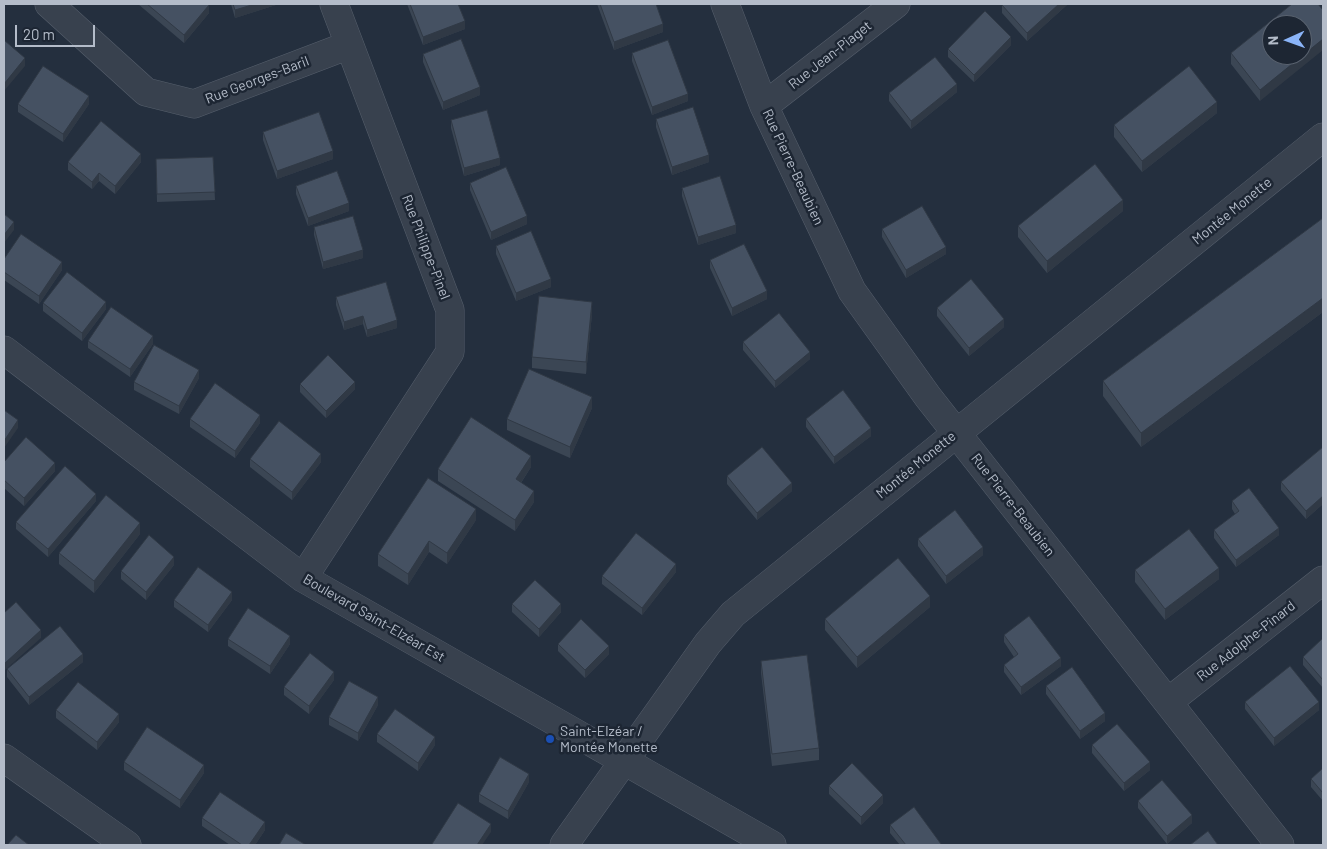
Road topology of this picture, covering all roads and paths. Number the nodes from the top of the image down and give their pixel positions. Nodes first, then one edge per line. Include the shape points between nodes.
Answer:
1 (49, 4) edge
2 (334, 4) edge
3 (725, 4) edge
4 (896, 4) edge
5 (349, 45) junction
6 (764, 106) junction
7 (1323, 137) edge
8 (4, 350) edge
9 (956, 433) junction
10 (303, 578) junction
11 (1323, 580) edge
12 (1168, 702) junction
13 (4, 758) edge
14 (624, 760) junction
15 (127, 845) edge
16 (564, 845) edge
17 (772, 845) edge
18 (1280, 845) edge

1 - 5 street, Rue Georges-Baril via 146,92 194,104
2 - 5 street, Rue Philippe-Pinel
3 - 6 street, Rue Pierre-Beaubien
4 - 6 street, Rue Jean-Piaget
5 - 10 street, Rue Philippe-Pinel via 450,310 450,352
6 - 9 street, Rue Pierre-Beaubien via 852,291
7 - 9 street, Montée Monette
8 - 10 street, Boulevard Saint-Elzéar Est
9 - 12 street, Rue Pierre-Beaubien
9 - 14 street, Montée Monette via 733,614 708,643
10 - 14 street, Boulevard Saint-Elzéar Est
11 - 12 street, Rue Adolphe-Pinard
12 - 18 street, Rue Pierre-Beaubien
13 - 15 street
14 - 16 street, Montée Monette
14 - 17 street, Boulevard Saint-Elzéar Est

